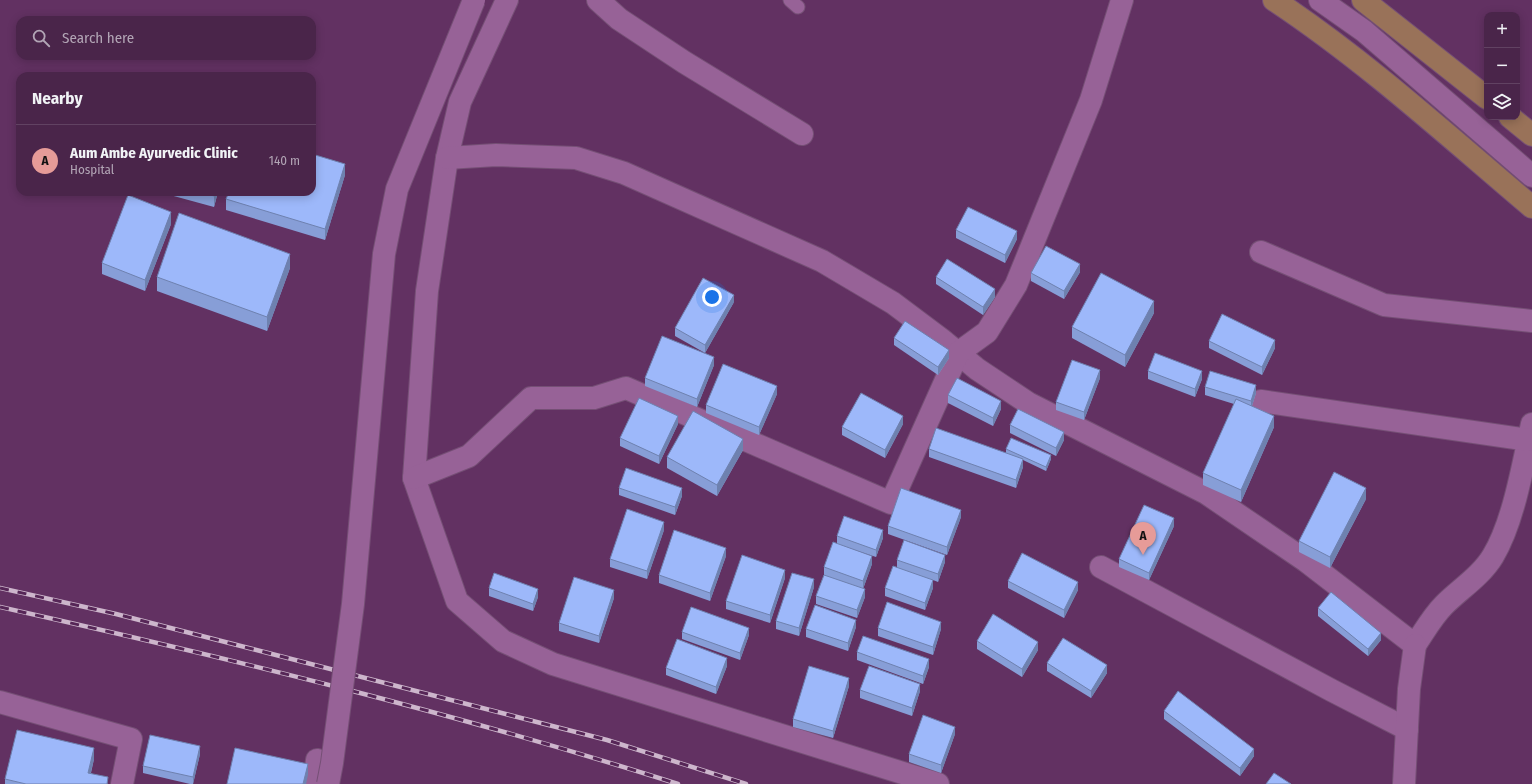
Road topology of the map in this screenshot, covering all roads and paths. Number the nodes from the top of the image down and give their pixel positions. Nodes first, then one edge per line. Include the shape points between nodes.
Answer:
1 (474, 0) edge
2 (507, 0) edge
3 (598, 0) edge
4 (1122, 0) edge
5 (1274, 0) edge
6 (1320, 0) edge
7 (1363, 0) edge
8 (1484, 96) edge
9 (1514, 120) edge
10 (802, 134) dead end
11 (1532, 135) edge
12 (447, 158) junction
13 (1532, 176) edge
14 (1532, 207) edge
15 (1261, 252) dead end
16 (1532, 321) edge
17 (958, 353) junction
18 (1261, 401) dead end
19 (1530, 432) edge
20 (414, 478) junction
21 (1101, 567) dead end
22 (1416, 645) junction
23 (0, 702) edge
24 (1407, 729) junction
25 (317, 760) dead end
26 (122, 784) edge
27 (314, 784) edge
28 (328, 784) edge
29 (938, 784) edge
30 (1404, 784) edge

1 - 28 street, bridge via 397,188 384,254 353,604
2 - 12 street via 460,102
3 - 10 street via 619,19 677,58
4 - 17 street via 1091,100 1016,285 987,332
5 - 14 main road via 1390,87
6 - 13 street via 1364,31
7 - 8 main road
9 - 11 main road
12 - 17 street via 496,155 576,158 624,173 822,261 893,303
12 - 20 street via 426,290
15 - 16 street via 1384,305
17 - 20 street via 891,503 626,388 594,398 531,398 468,456
17 - 22 street via 977,369 1028,402 1206,494 1306,561
18 - 19 street
19 - 22 street via 1512,506 1492,556 1480,572 1443,606
20 - 29 street via 457,601 503,641 553,664
21 - 24 street
22 - 24 street via 1409,689
23 - 26 street via 131,739
24 - 30 street
25 - 27 street

